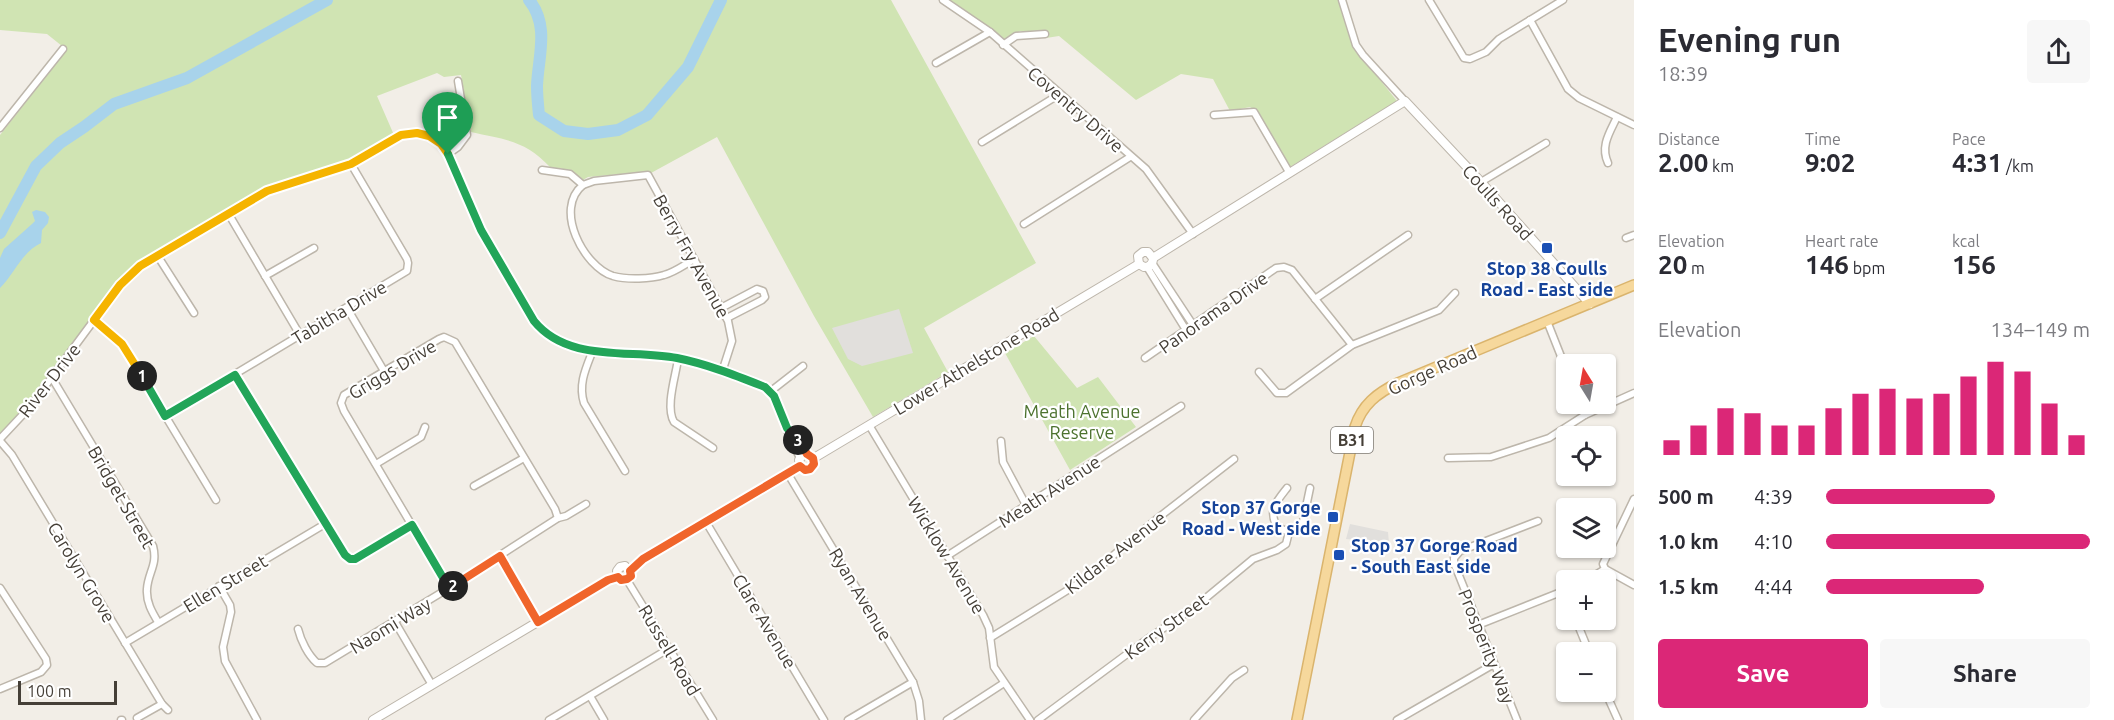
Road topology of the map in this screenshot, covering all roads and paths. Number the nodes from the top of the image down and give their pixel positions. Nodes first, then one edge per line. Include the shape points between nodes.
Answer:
1 (943, 0) edge
2 (1342, 0) edge
3 (1429, 0) edge
4 (1563, 0) edge
5 (1530, 20) junction
6 (990, 32) junction
7 (1045, 34) dead end
8 (1003, 45) junction
9 (63, 49) dead end
10 (936, 63) dead end
11 (458, 81) dead end
12 (1060, 94) junction
13 (1405, 101) junction
14 (1214, 116) dead end
15 (1617, 117) junction
16 (1634, 125) edge
17 (0, 128) edge
18 (982, 142) dead end
19 (1546, 143) dead end
20 (448, 154) junction
21 (1131, 157) junction
22 (1608, 163) dead end
23 (351, 164) junction
24 (542, 170) dead end
25 (1289, 172) junction
26 (1481, 182) junction
27 (583, 185) junction
28 (228, 213) junction
29 (1024, 224) dead end
30 (1193, 234) junction
31 (1408, 235) dead end
32 (1634, 235) edge
33 (1626, 238) dead end
34 (314, 248) dead end
35 (157, 255) junction
36 (693, 260) junction
37 (1148, 263) junction
38 (265, 276) junction
39 (1634, 285) edge
40 (1455, 294) dead end
41 (1315, 299) junction
42 (1590, 304) junction
43 (347, 308) junction
44 (721, 308) junction
45 (194, 313) dead end
46 (727, 318) junction
47 (94, 320) junction
48 (1547, 321) junction
49 (1193, 325) junction
50 (1186, 330) junction
51 (300, 335) junction
52 (1352, 345) junction
53 (593, 350) junction
54 (1560, 354) edge
55 (678, 358) junction
56 (1145, 358) dead end
57 (803, 366) dead end
58 (384, 371) junction
59 (722, 372) junction
60 (1259, 372) dead end
61 (235, 375) junction
62 (52, 378) junction
63 (771, 391) junction
64 (1634, 393) edge
65 (1181, 406) dead end
66 (1585, 415) joint
67 (165, 416) junction
68 (869, 425) junction
69 (425, 427) dead end
70 (0, 440) edge
71 (1001, 441) dead end
72 (713, 448) dead end
73 (524, 458) junction
74 (1448, 458) dead end
75 (805, 459) junction
76 (1234, 459) dead end
77 (376, 464) junction
78 (625, 471) dead end
79 (788, 474) junction
80 (474, 486) dead end
81 (1287, 488) dead end
82 (1310, 488) dead end
83 (1634, 499) edge
84 (216, 500) dead end
85 (586, 504) dead end
86 (1026, 505) junction
87 (558, 518) junction
88 (1538, 521) dead end
89 (706, 522) junction
90 (325, 524) junction
91 (412, 525) junction
92 (1289, 532) junction
93 (500, 556) junction
94 (947, 556) junction
95 (1605, 569) joint
96 (630, 571) junction
97 (618, 577) junction
98 (627, 579) junction
99 (1634, 585) edge
100 (219, 586) junction
101 (0, 588) edge
102 (449, 588) junction
103 (1556, 595) edge
104 (159, 622) junction
105 (395, 622) junction
106 (538, 622) junction
107 (1478, 625) junction
108 (298, 629) dead end
109 (990, 638) junction
110 (125, 643) junction
111 (670, 648) junction
112 (1494, 664) junction
113 (1244, 670) dead end
114 (912, 682) junction
115 (1004, 683) junction
116 (432, 685) junction
117 (0, 689) edge
118 (590, 696) junction
119 (1610, 702) edge
120 (162, 704) junction
121 (168, 710) dead end
122 (1408, 717) edge
123 (137, 718) dead end
124 (257, 720) edge
125 (373, 720) edge
126 (549, 720) edge
127 (604, 720) edge
128 (713, 720) edge
129 (824, 720) edge
130 (848, 720) edge
131 (921, 720) edge
132 (947, 720) edge
133 (1030, 720) edge
134 (1038, 720) edge
135 (1194, 720) edge
136 (1297, 720) edge
137 (1397, 720) edge
138 (1517, 720) edge
139 (1618, 720) edge

1 - 6 street, Coventry Drive
2 - 13 street via 1356,45
3 - 5 street via 1461,53 1470,59
4 - 5 street
5 - 15 street via 1568,89
6 - 8 street, Coventry Drive
6 - 10 street
7 - 8 street via 1016,36
8 - 12 street, Coventry Drive
9 - 17 street
11 - 20 street via 467,135
12 - 18 street
12 - 21 street, Coventry Drive
13 - 25 street, Lower Athelstone Road
13 - 26 street, Coulls Road
14 - 25 street via 1254,112
15 - 16 street
15 - 22 street via 1604,146
19 - 26 street
20 - 23 street, River Drive via 441,144 417,133 393,139
20 - 53 street, River Drive via 481,230 534,321 554,339
21 - 29 street
21 - 30 street, Coventry Drive via 1146,170
23 - 28 street, River Drive via 267,191
23 - 43 street, Tabitha Drive via 408,267 403,274
24 - 27 street via 566,172
25 - 30 street, Lower Athelstone Road
26 - 42 street, Coulls Road
27 - 36 street, Berry Fry Avenue via 648,175
27 - 36 street via 573,200 570,221 590,259 605,272 622,277 663,275
28 - 35 street, River Drive
28 - 38 street
30 - 37 street, Lower Athelstone Road
31 - 41 street
32 - 33 street
34 - 38 street
35 - 45 street
35 - 47 street, River Drive via 127,278
36 - 44 street, Berry Fry Avenue
37 - 49 street
37 - 50 street
37 - 68 street, Lower Athelstone Road
38 - 51 street
39 - 42 main road, Gorge Road / B31
40 - 52 street via 1439,310
41 - 49 street, Panorama Drive via 1292,270 1276,268
41 - 52 street, Panorama Drive
42 - 48 main road, Gorge Road / B31
43 - 51 street, Tabitha Drive
43 - 58 street
44 - 46 street, Berry Fry Avenue
44 - 46 street via 756,289 764,291 762,300
46 - 59 street, Berry Fry Avenue via 732,341
47 - 62 street, River Drive
47 - 67 street via 122,344
48 - 54 street
48 - 136 main road, Gorge Road / B31 via 1386,389 1362,410 1352,441
49 - 50 street, Panorama Drive
50 - 56 street, Panorama Drive
51 - 61 street, Tabitha Drive
52 - 60 street via 1286,393 1277,393
53 - 55 street, River Drive
53 - 78 street via 582,381 584,403
55 - 59 street, River Drive
55 - 72 street via 672,417
57 - 63 street
58 - 73 street, Griggs Drive via 439,339 452,340
58 - 77 street, Griggs Drive via 344,395 341,403
59 - 63 street, River Drive
61 - 67 street, Tabitha Drive
61 - 90 street
62 - 70 street, River Drive
62 - 104 street, Bridget Street via 153,546 155,562 147,588 151,610
63 - 75 street via 790,438
64 - 66 street
65 - 86 street, Meath Avenue
66 - 74 street via 1549,438 1491,457
67 - 84 street
68 - 75 street, Lower Athelstone Road
68 - 94 street, Wicklow Avenue
69 - 77 street via 421,436
70 - 110 street, Carolyn Grove
71 - 86 street via 1003,462
73 - 80 street
73 - 87 street, Griggs Drive
75 - 79 street, Lower Athelstone Road
76 - 109 street, Kildare Avenue via 1084,580
77 - 91 street, Griggs Drive
79 - 89 street, Lower Athelstone Road
79 - 114 street, Ryan Avenue
81 - 92 street via 1276,500 1272,514 1277,527
82 - 92 street, Kerry Street via 1302,526
83 - 95 street via 1603,564
85 - 87 street, Naomi Way
86 - 94 street, Meath Avenue
87 - 93 street, Naomi Way
88 - 107 street, Prosperity Way via 1460,551 1454,558
89 - 96 street, Lower Athelstone Road via 643,559
89 - 129 street, Clare Avenue
90 - 91 street via 350,559
90 - 100 street, Ellen Street
91 - 102 street, Griggs Drive
92 - 134 street, Kerry Street via 1286,544 1278,550 1253,559 1195,608
93 - 102 street, Naomi Way
93 - 106 street
94 - 109 street, Wicklow Avenue via 983,615
95 - 99 street
96 - 97 street via 620,567
96 - 98 street
97 - 98 street
97 - 106 street
98 - 111 street, Russell Road
100 - 104 street, Ellen Street
100 - 124 street via 231,612 223,647 225,661
101 - 117 street via 46,659 41,672
102 - 105 street, Naomi Way
103 - 107 street
104 - 110 street, Ellen Street
105 - 108 street, Naomi Way via 325,663 312,659
105 - 116 street
106 - 116 street
107 - 112 street, Prosperity Way
109 - 115 street, Wicklow Avenue via 993,662
110 - 120 street, Carolyn Grove
111 - 118 street
111 - 128 street, Russell Road
112 - 122 street
112 - 138 street, Prosperity Way
113 - 135 street
114 - 130 street
114 - 131 street, Ryan Avenue
115 - 132 street
115 - 133 street, Wicklow Avenue
116 - 125 street
118 - 126 street
118 - 127 street
119 - 139 street
120 - 121 street, Carolyn Grove
120 - 123 street
122 - 137 street

